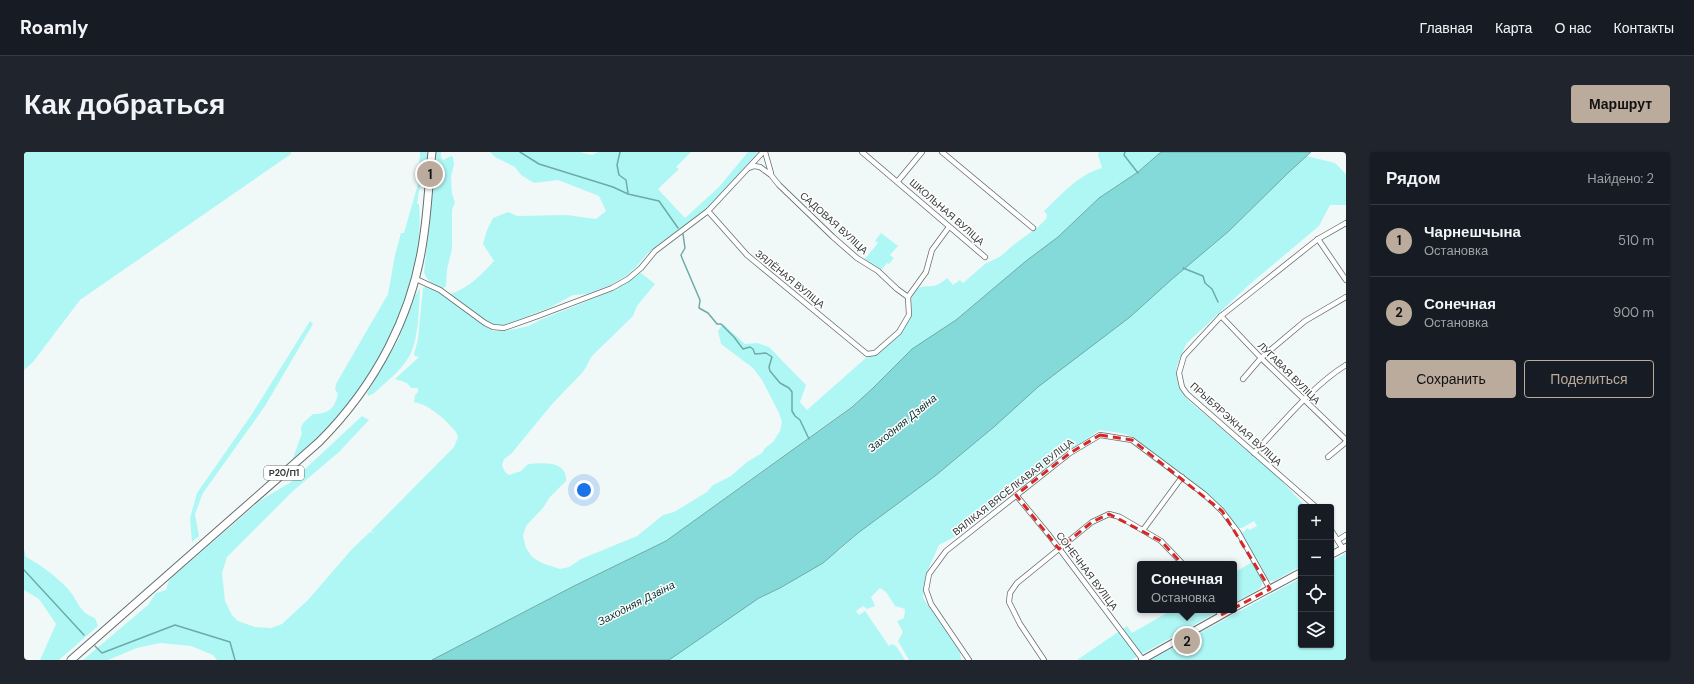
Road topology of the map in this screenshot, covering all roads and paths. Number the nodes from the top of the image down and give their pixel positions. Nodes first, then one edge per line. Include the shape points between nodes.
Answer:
1 (432, 152) edge
2 (764, 152) edge
3 (862, 152) edge
4 (922, 152) edge
5 (942, 152) edge
6 (749, 168) junction
7 (771, 175) junction
8 (898, 181) junction
9 (708, 211) junction
10 (1346, 223) edge
11 (950, 227) junction
12 (1033, 228) dead end
13 (1318, 238) junction
14 (985, 257) dead end
15 (416, 279) junction
16 (1346, 280) edge
17 (908, 297) junction
18 (1346, 297) edge
19 (1221, 316) junction
20 (1261, 358) junction
21 (1346, 365) edge
22 (1243, 379) dead end
23 (1304, 400) junction
24 (1346, 441) edge
25 (1254, 453) junction
26 (1328, 458) dead end
27 (1182, 477) junction
28 (1016, 495) junction
29 (1313, 504) edge
30 (1143, 530) junction
31 (1334, 534) edge
32 (1346, 535) edge
33 (1338, 540) junction
34 (1344, 548) edge
35 (1059, 549) junction
36 (1334, 554) edge
37 (1179, 561) edge
38 (1298, 574) edge
39 (1270, 589) junction
40 (1237, 606) edge
41 (1219, 613) edge
42 (71, 660) edge
43 (969, 660) edge
44 (1044, 660) edge
45 (1143, 660) edge

1 - 15 main road, Р20/П1 via 424,235
2 - 6 street
2 - 7 street, САДОВАЯ ВУЛІЦА
3 - 8 street, ШКОЛЬНАЯ ВУЛІЦА
4 - 8 street, ШКОЛЬНАЯ ВУЛІЦА
5 - 12 street
6 - 7 street, САДОВАЯ ВУЛІЦА via 760,167
6 - 9 street
7 - 17 street, САДОВАЯ ВУЛІЦА via 779,186 833,237
8 - 11 street, ШКОЛЬНАЯ ВУЛІЦА
9 - 15 street via 655,251 641,268 617,285 504,328 485,323 440,290
9 - 17 street, ЗЯЛЁНАЯ ВУЛІЦА via 747,255 867,354 875,353 899,332 909,315
10 - 13 street, ПРЫБЯРЭЖНАЯ ВУЛІЦА
11 - 14 street, ШКОЛЬНАЯ ВУЛІЦА
11 - 17 street via 932,250 926,272
13 - 16 street
13 - 19 street, ПРЫБЯРЭЖНАЯ ВУЛІЦА
15 - 42 main road, Р20/П1 via 394,337 375,373 345,415 319,442
18 - 20 street via 1305,321
19 - 20 street, ЛУГАВАЯ ВУЛІЦА
19 - 25 street, ПРЫБЯРЭЖНАЯ ВУЛІЦА via 1184,356 1179,373 1182,387
20 - 22 street
20 - 23 street, ЛУГАВАЯ ВУЛІЦА
21 - 23 street via 1336,370
23 - 24 street, ЛУГАВАЯ ВУЛІЦА
23 - 25 street
24 - 26 street
25 - 29 street, ПРЫБЯРЭЖНАЯ ВУЛІЦА
27 - 28 street, ВЯЛІКАЯ ВЯСЁЛКАВАЯ ВУЛІЦА via 1132,440 1100,435 1070,453
27 - 30 street
27 - 39 street, ВЯЛІКАЯ ВЯСЁЛКАВАЯ ВУЛІЦА via 1222,511 1238,532
28 - 35 street, СОНЕЧНАЯ ВУЛІЦА
28 - 43 street, ВЯЛІКАЯ ВЯСЁЛКАВАЯ ВУЛІЦА via 946,551 929,574 928,597 931,604
30 - 35 street via 1109,514 1092,522
30 - 37 street via 1161,541
31 - 33 street
32 - 33 street
33 - 34 street
34 - 36 main road
35 - 44 street via 1017,583 1010,593 1009,602 1020,624
35 - 45 street, СОНЕЧНАЯ ВУЛІЦА
38 - 39 main road
39 - 40 main road
41 - 45 main road

